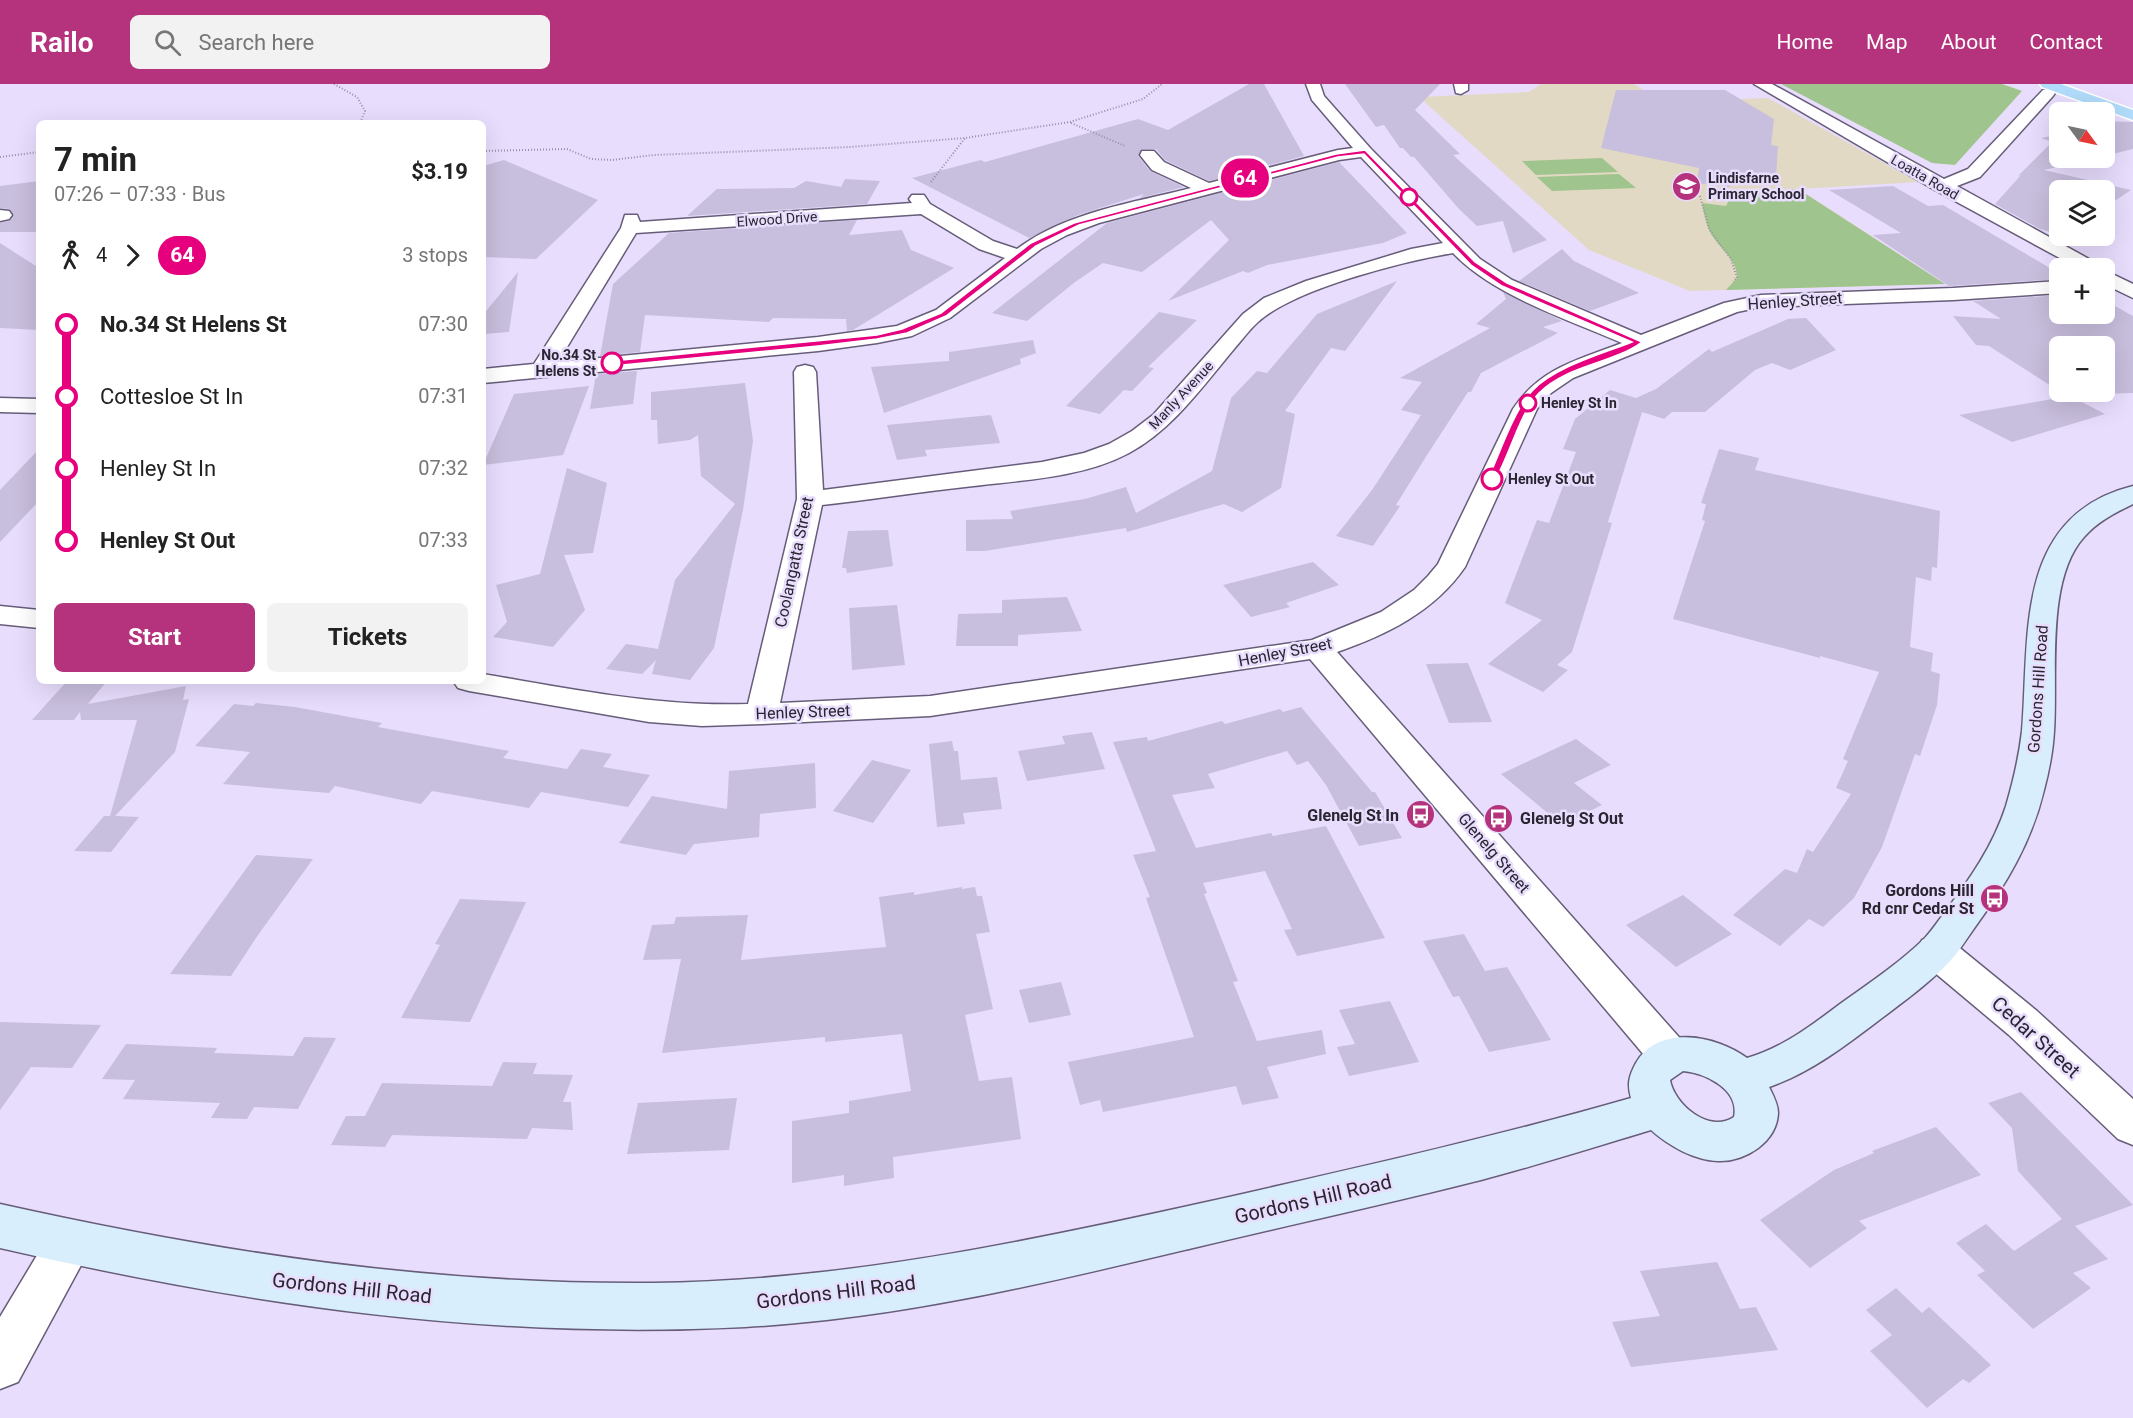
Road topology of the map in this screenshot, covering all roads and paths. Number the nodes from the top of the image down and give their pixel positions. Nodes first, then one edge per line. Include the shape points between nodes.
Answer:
1 (334, 84) edge
2 (1162, 84) edge
3 (1313, 84) edge
4 (1761, 84) edge
5 (2051, 88) edge
6 (2080, 102) edge
7 (2133, 115) edge
8 (2115, 118) edge
9 (361, 120) edge
10 (1070, 122) junction
11 (2133, 125) edge
12 (965, 138) junction
13 (486, 151) edge
14 (36, 152) edge
15 (1365, 152) junction
16 (1148, 155) joint
17 (0, 157) edge
18 (1939, 185) junction
19 (1205, 188) junction
20 (1700, 196) dead end
21 (921, 204) junction
22 (1457, 247) junction
23 (1019, 256) junction
24 (2073, 258) edge
25 (2049, 288) edge
26 (1747, 304) junction
27 (1638, 342) junction
28 (542, 370) junction
29 (805, 372) dead end
30 (486, 376) edge
31 (0, 405) edge
32 (36, 406) edge
33 (2133, 494) edge
34 (810, 499) junction
35 (0, 615) edge
36 (36, 619) edge
37 (1317, 649) junction
38 (486, 684) edge
39 (762, 714) junction
40 (1936, 951) junction
41 (1671, 1056) junction
42 (1740, 1078) junction
43 (1659, 1109) junction
44 (2133, 1126) edge
45 (0, 1226) edge
46 (70, 1243) junction
47 (0, 1364) edge

1 - 9 path via 357,97 364,111
2 - 10 path via 1143,99
3 - 15 street via 1317,97
4 - 18 street, Loatta Road
5 - 6 main road
5 - 7 main road
5 - 18 street via 1974,173
8 - 11 main road
10 - 12 path
10 - 16 path
12 - 13 path via 612,160 591,159 567,149
12 - 21 path
14 - 17 path
15 - 19 street
15 - 22 street
16 - 19 street via 1158,166
18 - 24 street, Loatta Road
19 - 23 street via 1076,224
20 - 26 path via 1711,234 1733,261 1737,274 1727,293
21 - 23 street via 986,245
21 - 28 street, Elwood Drive via 631,224
22 - 27 street via 1505,284
22 - 34 street, Manly Avenue via 1418,253 1271,302 1250,318 1149,431 1106,454 1065,466
23 - 28 street via 943,314 904,331 818,344
25 - 26 street, Henley Street via 1783,299
26 - 27 street, Henley Street
27 - 37 street, Henley Street via 1565,372 1534,393 1440,583 1376,627
28 - 30 street
29 - 34 street, Coolangatta Street
31 - 32 street
33 - 40 main road, Gordons Hill Road via 2092,513 2058,554 2044,605 2038,733 2023,807 1988,882
34 - 39 street, Coolangatta Street
35 - 36 street
37 - 39 street, Henley Street via 930,706
37 - 41 street, Glenelg Street
38 - 39 street, Henley Street via 649,712 702,716
40 - 42 main road, Gordons Hill Road via 1810,1048 1780,1065
40 - 44 street, Cedar Street via 2023,1023
41 - 42 main road via 1694,1054 1711,1058
41 - 43 main road via 1654,1065 1649,1077
42 - 43 main road via 1752,1092 1756,1122 1748,1133 1735,1140 1699,1138 1680,1129
43 - 46 main road, Gordons Hill Road via 1482,1159 1119,1244 837,1296 655,1307 531,1304 382,1293 224,1273
45 - 46 main road, Gordons Hill Road
46 - 47 street

